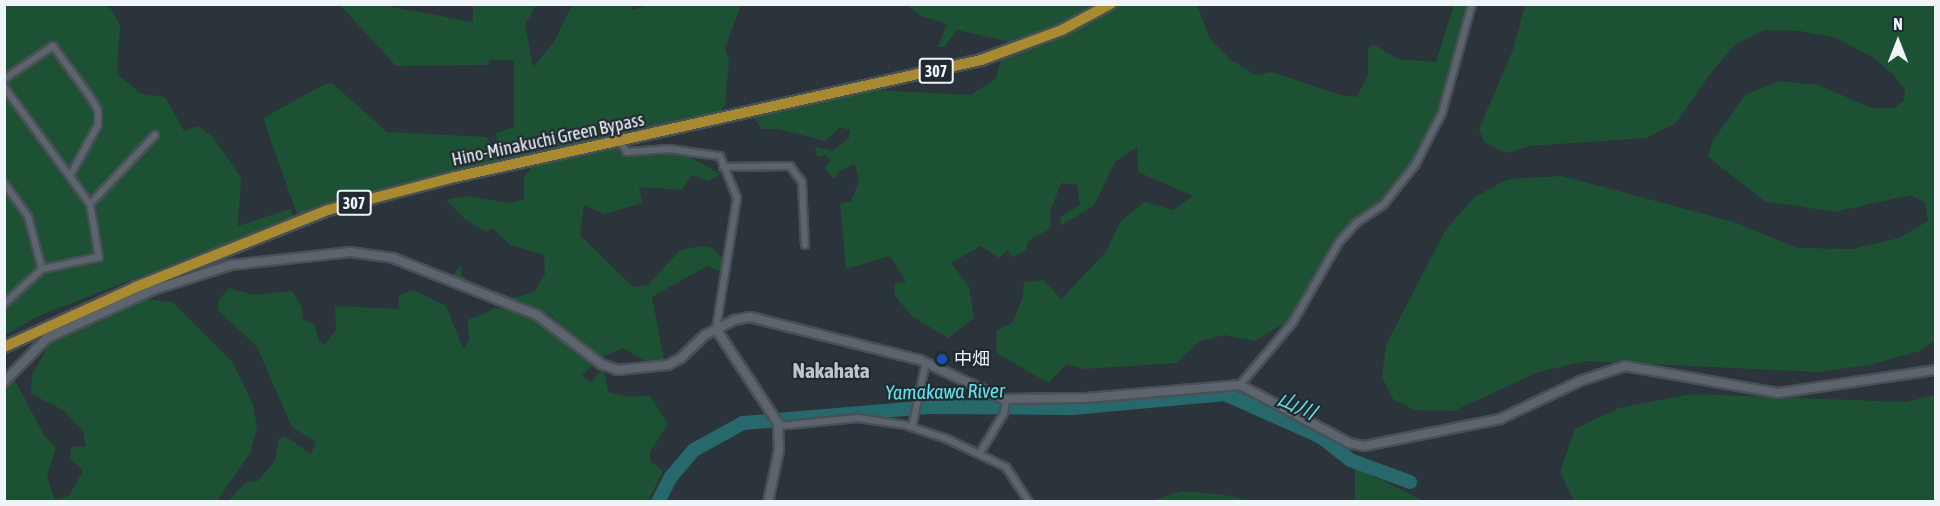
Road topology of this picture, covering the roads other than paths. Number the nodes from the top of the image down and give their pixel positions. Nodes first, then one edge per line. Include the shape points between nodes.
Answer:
1 (1110, 4) edge
2 (1472, 4) edge
3 (4, 79) edge
4 (4, 87) edge
5 (155, 135) dead end
6 (620, 141) junction
7 (723, 167) junction
8 (71, 174) junction
9 (4, 183) edge
10 (90, 204) junction
11 (805, 245) dead end
12 (42, 269) junction
13 (4, 304) edge
14 (716, 329) junction
15 (4, 347) edge
16 (926, 362) junction
17 (1935, 370) edge
18 (4, 382) edge
19 (1240, 385) junction
20 (1006, 401) junction
21 (778, 424) junction
22 (912, 427) junction
23 (980, 453) junction
24 (768, 501) edge
25 (1029, 501) edge

1 - 6 highway, Hino-Minakuchi Green Bypass / 307 via 1062,30 981,60
2 - 19 street via 1442,113 1415,165 1384,204 1356,223 1339,242 1293,322
3 - 8 street via 53,46 88,95 98,110 98,125
4 - 8 street
5 - 10 street
6 - 7 street via 627,152 704,152 720,156
6 - 15 highway, Hino-Minakuchi Green Bypass / 307 via 328,210 136,286
7 - 11 street via 792,163 802,182
7 - 14 street via 737,198
8 - 10 street
9 - 12 street via 28,216
10 - 12 street via 99,257
12 - 13 street
14 - 16 main road via 750,317 771,320
14 - 18 main road via 668,364 618,370 601,364 537,315 393,258 350,252 231,265 153,290 47,338
14 - 21 main road
16 - 20 main road
16 - 22 street
17 - 19 main road via 1778,393 1625,366 1580,381 1500,419 1364,446 1348,443
19 - 20 main road
20 - 23 street via 1004,412
21 - 22 street via 858,418
21 - 24 main road via 779,450
22 - 23 street
23 - 25 street via 1006,467

